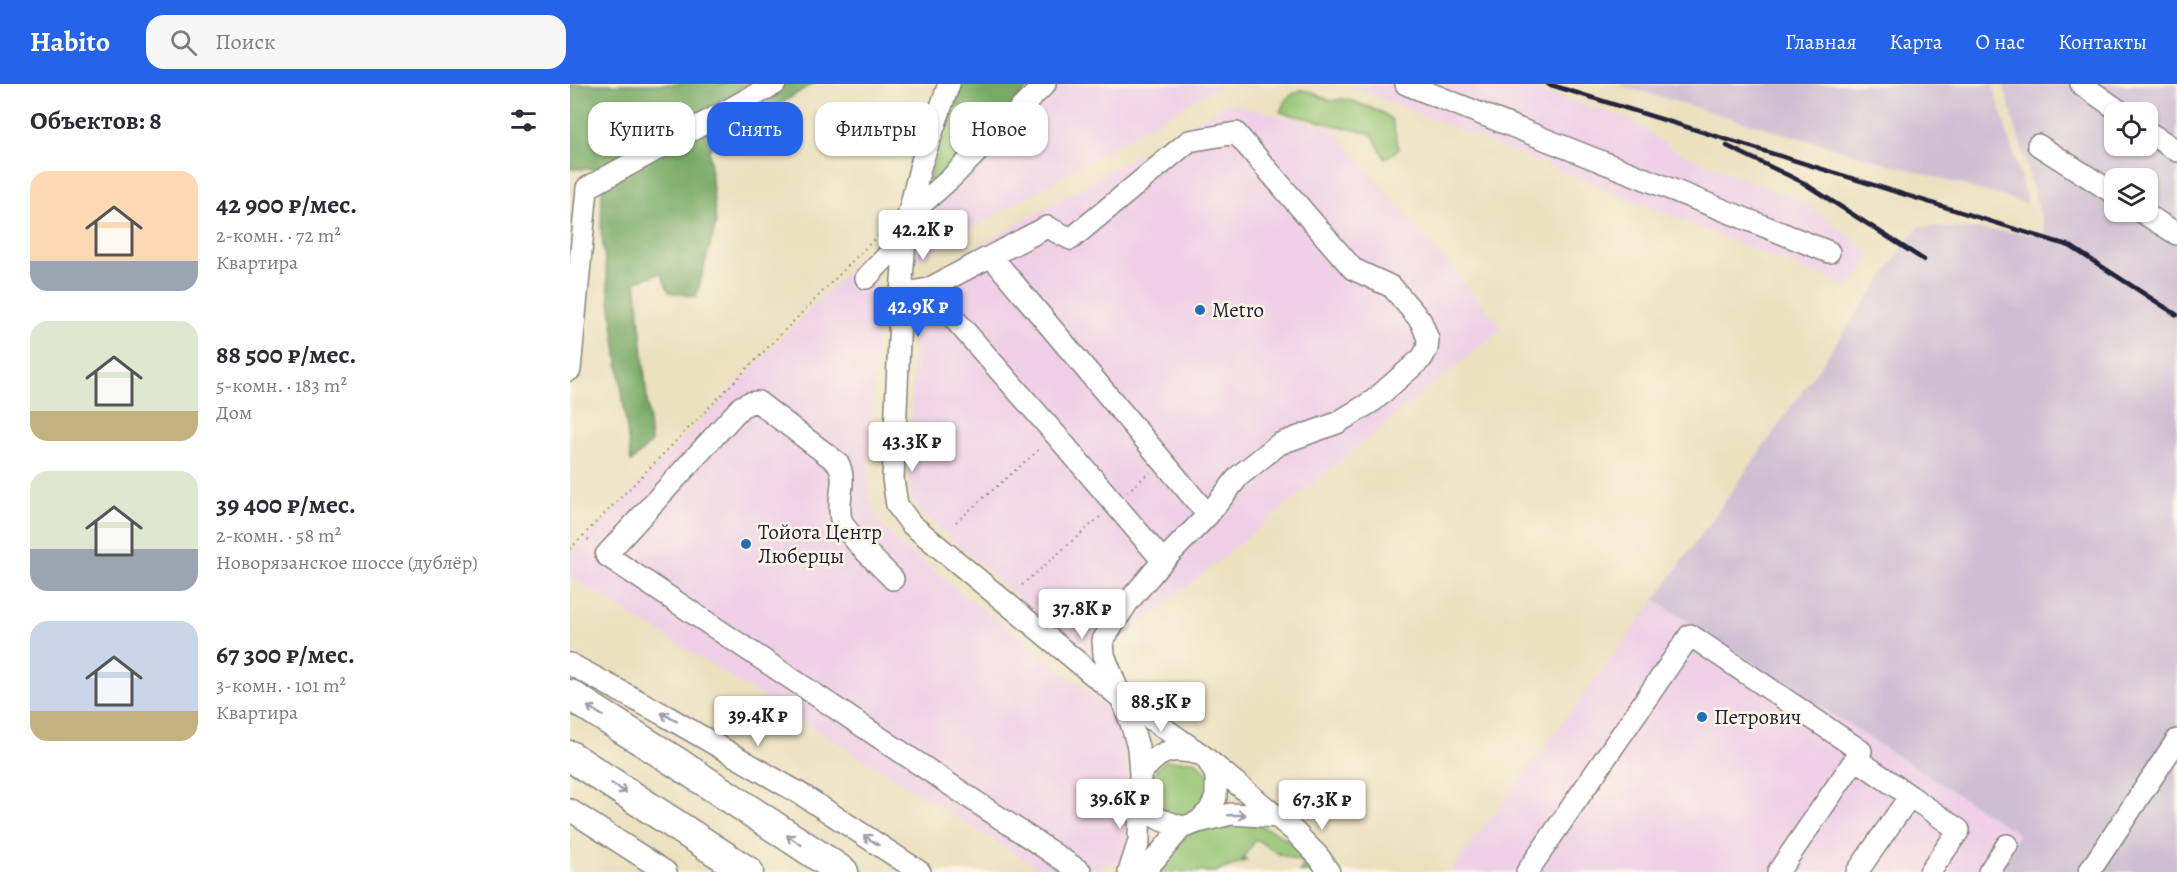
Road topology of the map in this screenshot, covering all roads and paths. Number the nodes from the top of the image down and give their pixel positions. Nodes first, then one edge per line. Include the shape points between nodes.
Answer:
1 (775, 84) edge
2 (950, 84) edge
3 (1045, 84) edge
4 (1406, 84) edge
5 (2081, 84) edge
6 (2107, 102) edge
7 (2158, 139) edge
8 (2038, 145) dead end
9 (2177, 152) edge
10 (2104, 187) edge
11 (579, 189) edge
12 (2158, 222) edge
13 (901, 226) junction
14 (2177, 234) edge
15 (1829, 252) dead end
16 (991, 256) junction
17 (866, 279) dead end
18 (928, 289) junction
19 (900, 294) junction
20 (570, 370) edge
21 (1056, 435) junction
22 (1162, 461) junction
23 (1114, 504) junction
24 (1208, 515) junction
25 (956, 522) dead end
26 (570, 549) edge
27 (1163, 561) junction
28 (893, 579) dead end
29 (1022, 585) dead end
30 (570, 664) edge
31 (570, 695) edge
32 (1121, 698) junction
33 (2177, 740) edge
34 (570, 756) edge
35 (1205, 758) junction
36 (1856, 759) junction
37 (1140, 783) junction
38 (1910, 796) junction
39 (570, 810) edge
40 (1277, 817) junction
41 (1190, 824) junction
42 (2007, 845) dead end
43 (666, 872) edge
44 (748, 872) edge
45 (843, 872) edge
46 (920, 872) edge
47 (1081, 872) edge
48 (1129, 872) edge
49 (1144, 872) edge
50 (1329, 872) edge
51 (1527, 872) edge
52 (1778, 872) edge
53 (1857, 872) edge
54 (1930, 872) edge
55 (1989, 872) edge
56 (2089, 872) edge

1 - 11 street
2 - 13 street
3 - 13 street
4 - 15 street
5 - 6 street
7 - 9 street
8 - 10 street
11 - 20 street
12 - 14 street
13 - 17 street
13 - 19 street
13 - 26 path
16 - 18 street
16 - 22 street
16 - 24 street via 1047,227 1071,239 1189,141 1236,133 1353,269 1392,287 1421,321 1428,339 1422,358 1373,401 1337,423 1279,444 1239,476
18 - 19 street
18 - 21 street
19 - 32 street via 893,479 897,505 911,524
21 - 23 street
21 - 25 path
22 - 23 path
22 - 24 street
23 - 27 street
23 - 29 path
24 - 27 street
27 - 32 street via 1128,602 1103,640 1104,655
28 - 47 street via 845,528 840,516 842,475 838,463 758,402 741,406 606,555
46 -> 30 street via 804,796
45 -> 31 highway
32 - 35 street
32 - 37 street via 1137,747
33 - 56 street
34 -> 44 highway
35 - 37 street via 1176,749 1167,751 1152,759
35 - 40 street
35 - 41 street via 1216,775 1216,797 1210,810
36 - 38 street
36 - 51 street via 1861,752 1690,634
36 - 52 street
37 - 41 street via 1151,813 1159,819
37 - 48 street via 1139,841
38 - 53 street
38 - 54 street via 1959,830
39 - 43 street
41 -> 40 street via 1231,814
40 - 50 street via 1307,843
41 - 49 street
42 - 55 street

